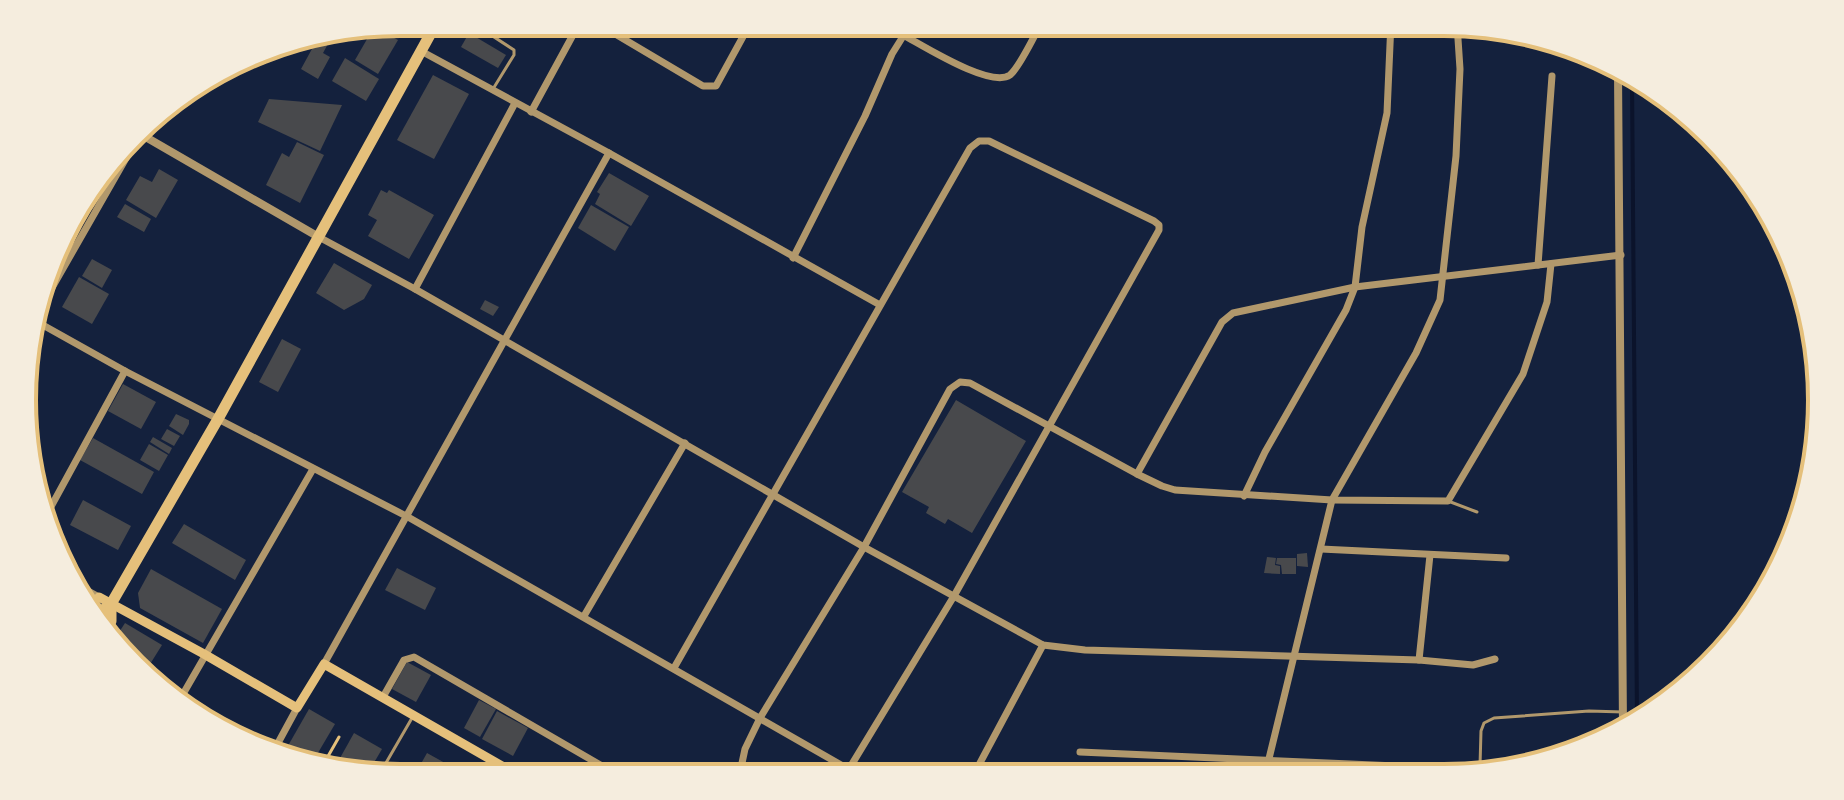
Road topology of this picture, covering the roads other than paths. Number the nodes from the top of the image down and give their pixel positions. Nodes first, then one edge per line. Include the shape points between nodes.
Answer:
1 (429, 36) edge
2 (492, 36) edge
3 (572, 36) edge
4 (619, 36) edge
5 (743, 36) edge
6 (903, 36) edge
7 (905, 36) edge
8 (1034, 36) edge
9 (1390, 36) edge
10 (1457, 37) edge
11 (421, 51) junction
12 (1552, 76) dead end
13 (1618, 81) edge
14 (492, 90) junction
15 (515, 103) junction
16 (531, 112) junction
17 (148, 138) edge
18 (609, 153) junction
19 (117, 171) edge
20 (317, 236) junction
21 (1621, 255) junction
22 (793, 258) junction
23 (1551, 264) junction
24 (1538, 265) junction
25 (1444, 276) junction
26 (57, 278) edge
27 (1355, 287) junction
28 (415, 289) junction
29 (880, 305) junction
30 (43, 329) edge
31 (505, 342) junction
32 (125, 371) junction
33 (218, 419) junction
34 (1049, 427) junction
35 (685, 443) junction
36 (313, 469) junction
37 (1137, 474) junction
38 (774, 494) junction
39 (1244, 496) junction
40 (1332, 500) junction
41 (1448, 501) junction
42 (52, 506) edge
43 (1477, 512) dead end
44 (408, 517) junction
45 (864, 547) junction
46 (1321, 549) junction
47 (1430, 555) junction
48 (1506, 558) dead end
49 (92, 593) edge
50 (954, 596) junction
51 (99, 597) joint
52 (111, 604) junction
53 (103, 610) edge
54 (584, 616) junction
55 (111, 622) edge
56 (1043, 645) junction
57 (204, 654) junction
58 (1296, 655) junction
59 (1495, 659) dead end
60 (1419, 660) junction
61 (324, 664) junction
62 (674, 668) junction
63 (183, 693) edge
64 (383, 697) junction
65 (297, 708) junction
66 (1623, 712) junction
67 (414, 715) junction
68 (1623, 717) edge
69 (760, 718) junction
70 (278, 743) edge
71 (1080, 752) dead end
72 (1268, 760) junction
73 (1480, 762) edge
74 (386, 763) edge
75 (499, 764) edge
76 (591, 764) edge
77 (742, 764) edge
78 (840, 764) edge
79 (852, 764) edge
80 (979, 764) edge
81 (1267, 764) edge
82 (1356, 764) edge

1 - 11 main road
2 - 14 lane via 514,55
3 - 16 street
4 - 5 street via 710,87 716,86
6 - 22 street
7 - 8 street via 982,75 1002,78 1011,75
9 - 27 street via 1387,113 1359,241
10 - 25 street via 1459,106
11 - 14 street
11 - 20 main road
12 - 24 street
13 - 21 street
14 - 15 street
15 - 16 street
15 - 28 street
16 - 18 street
17 - 20 street
18 - 22 street
18 - 31 street
19 - 26 street
20 - 28 street
20 - 33 main road
21 - 23 street
21 - 66 street
22 - 29 street
23 - 24 street
23 - 41 street via 1547,302 1523,374
24 - 25 street
25 - 27 street
25 - 40 street via 1440,300 1416,353
27 - 37 street via 1244,310 1222,322
27 - 39 street
28 - 31 street
29 - 34 street via 970,148 979,141 989,141 1154,221 1159,230
29 - 38 street
30 - 32 street
31 - 35 street
31 - 44 street
32 - 33 street
32 - 42 street
33 - 36 street
33 - 52 main road
34 - 37 street
34 - 45 street via 960,382 950,389
34 - 50 street
35 - 38 street
35 - 54 street
36 - 44 street
36 - 57 street
37 - 39 street via 1175,490
38 - 45 street
38 - 62 street
39 - 40 street
40 - 41 street
40 - 46 street
41 - 43 lane
44 - 54 street
44 - 61 street
45 - 50 street
45 - 69 street
46 - 47 street
46 - 58 street
47 - 48 street
47 - 60 street
49 - 51 street
50 - 56 street
50 - 79 street
51 - 52 main road
52 - 53 main road
52 - 55 main road
52 - 57 main road
54 - 62 street
56 - 58 street
56 - 80 street
57 - 63 street
57 - 65 main road
58 - 60 street
58 - 72 street
59 - 60 street via 1473,665
61 - 64 main road
61 - 65 main road
62 - 69 street
64 - 67 main road
64 - 76 street via 404,660 414,657
65 - 70 street
66 - 68 street
66 - 73 lane via 1494,718 1481,731
67 - 74 lane
67 - 75 main road
69 - 77 street
69 - 78 street
71 - 72 street
72 - 81 street
72 - 82 street

